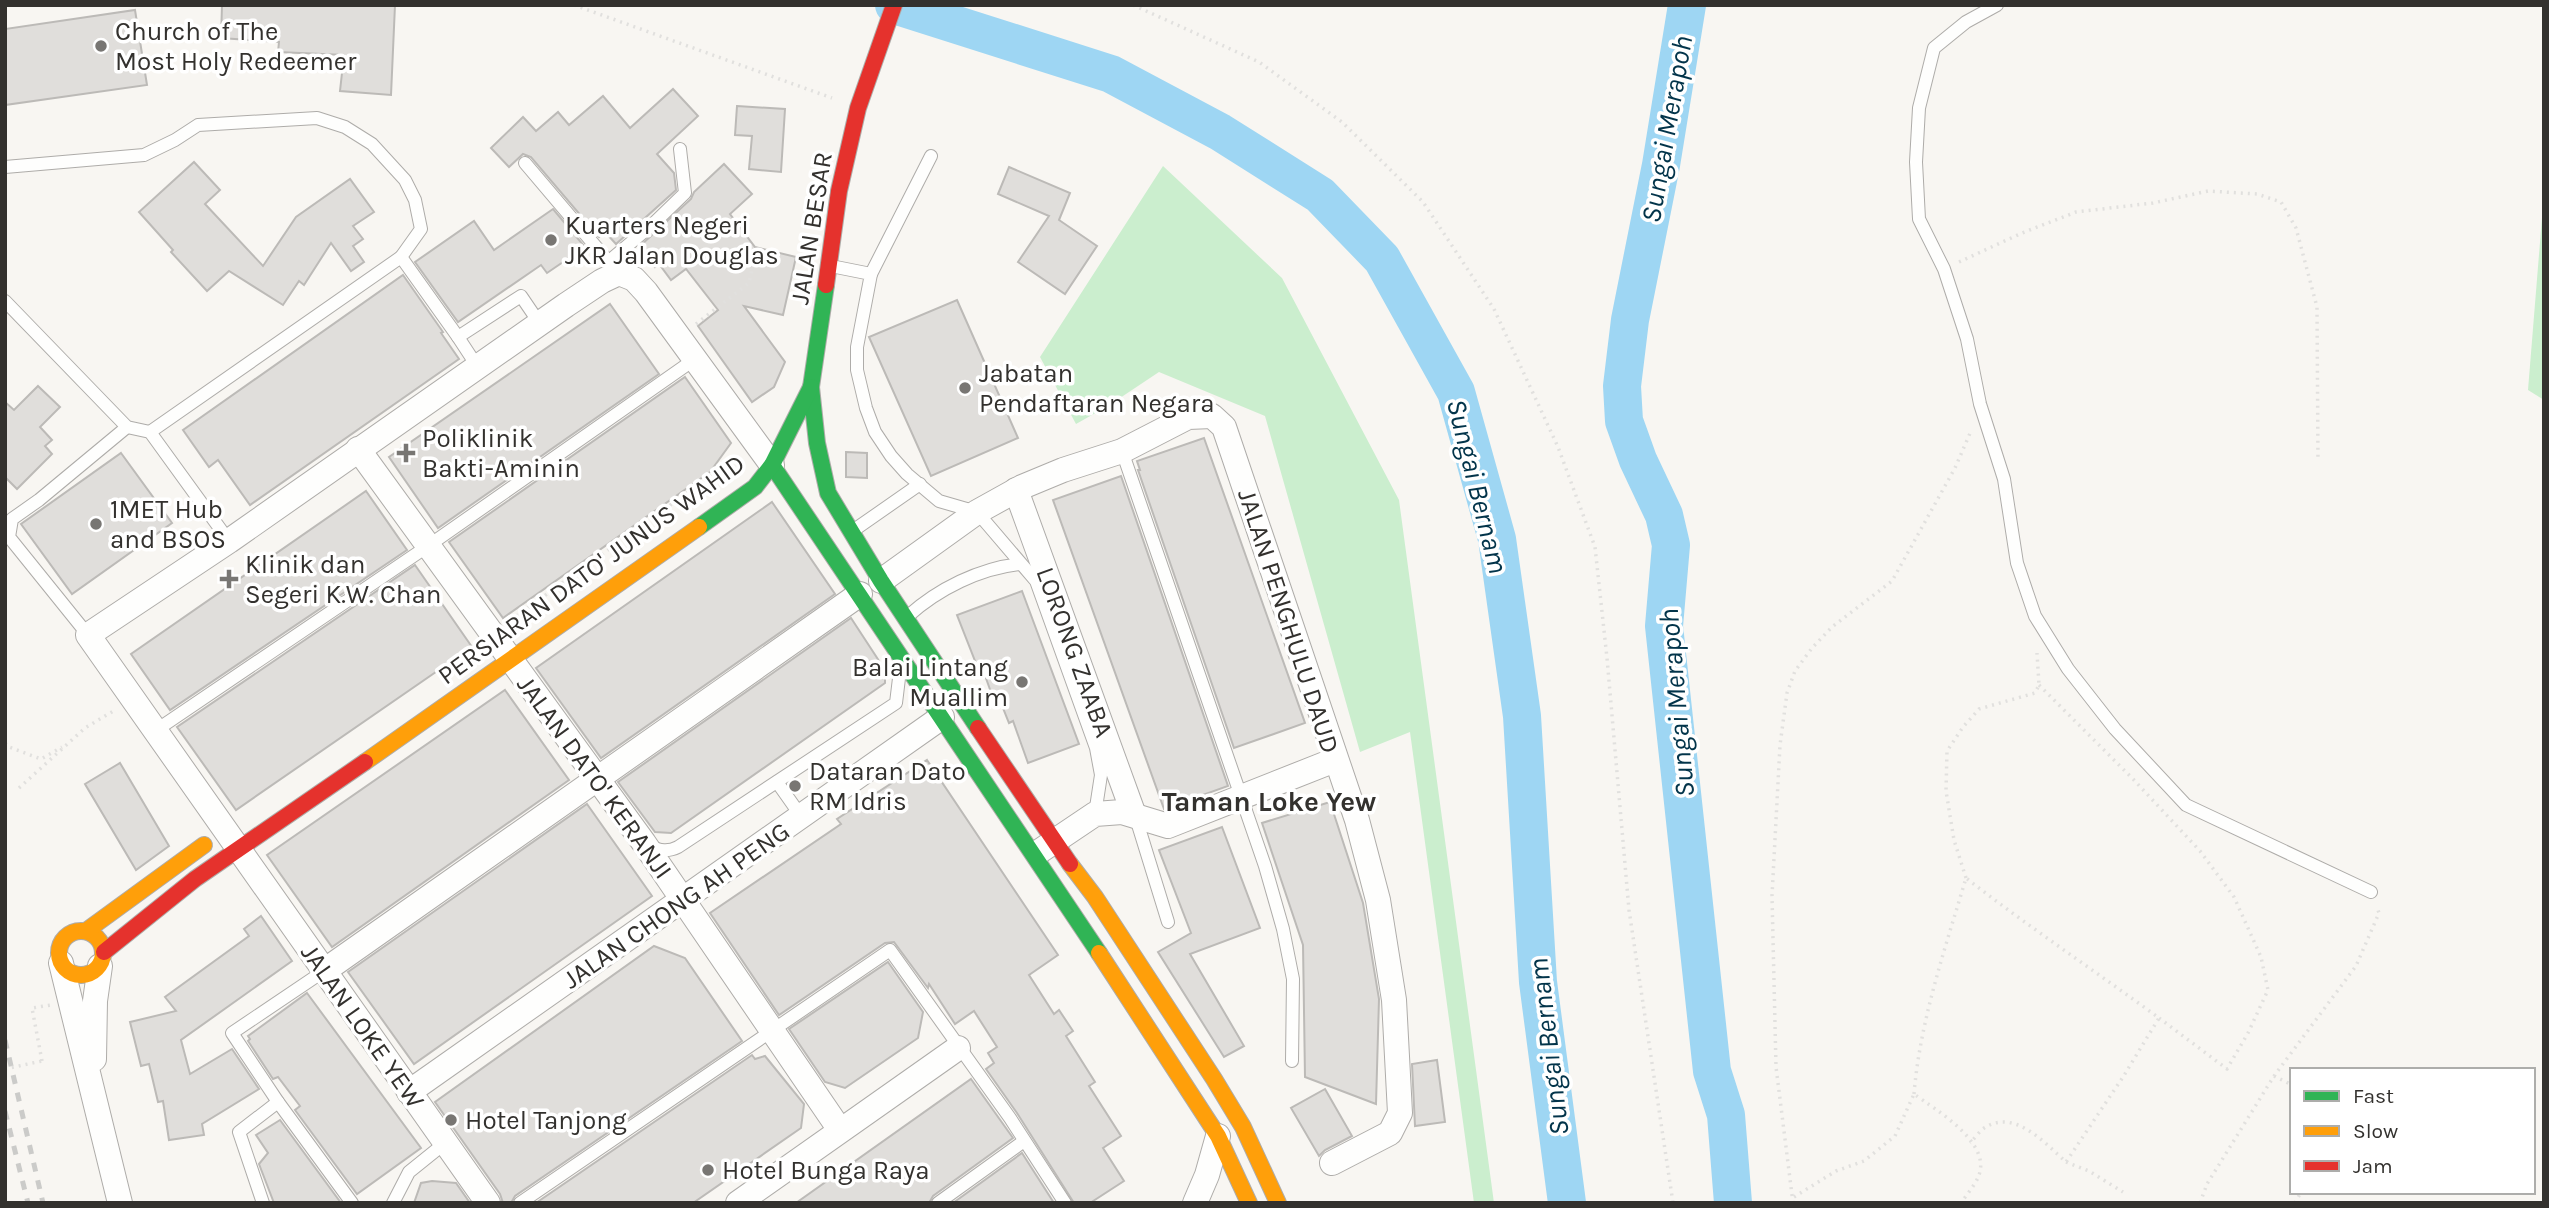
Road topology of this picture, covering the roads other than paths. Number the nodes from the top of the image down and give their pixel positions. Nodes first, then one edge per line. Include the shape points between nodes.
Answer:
1 (894, 5) edge
2 (1997, 5) edge
3 (680, 149) dead end
4 (931, 156) dead end
5 (525, 163) dead end
6 (5, 167) edge
7 (401, 257) junction
8 (828, 266) junction
9 (613, 268) junction
10 (871, 274) junction
11 (5, 301) edge
12 (540, 324) junction
13 (458, 337) junction
14 (695, 359) junction
15 (477, 366) junction
16 (811, 387) junction
17 (127, 427) junction
18 (150, 432) junction
19 (358, 449) junction
20 (1122, 451) junction
21 (772, 465) junction
22 (744, 470) dead end
23 (920, 484) junction
24 (1016, 490) junction
25 (828, 493) junction
26 (977, 512) junction
27 (850, 533) junction
28 (229, 541) junction
29 (428, 546) junction
30 (1020, 564) junction
31 (881, 581) junction
32 (860, 594) junction
33 (906, 618) junction
34 (89, 635) junction
35 (501, 642) junction
36 (902, 659) junction
37 (942, 718) junction
38 (155, 732) junction
39 (1335, 760) junction
40 (597, 780) junction
41 (777, 782) junction
42 (1241, 797) junction
43 (1095, 814) junction
44 (1135, 815) junction
45 (801, 816) junction
46 (233, 834) junction
47 (1053, 842) junction
48 (644, 843) junction
49 (1033, 857) junction
50 (2371, 892) road end
51 (684, 900) junction
52 (1168, 922) dead end
53 (86, 931) junction
54 (102, 959) junction
55 (61, 963) junction
56 (324, 971) junction
57 (771, 1030) junction
58 (958, 1048) junction
59 (1292, 1061) dead end
60 (92, 1084) junction
61 (410, 1092) junction
62 (278, 1102) junction
63 (839, 1130) junction
64 (1218, 1136) junction
65 (1024, 1141) junction
66 (446, 1143) junction
67 (1332, 1163) dead end
68 (120, 1203) edge
69 (263, 1203) edge
70 (352, 1203) edge
71 (393, 1203) edge
72 (488, 1203) edge
73 (520, 1203) edge
74 (738, 1203) edge
75 (938, 1203) edge
76 (1065, 1203) edge
77 (1195, 1203) edge
78 (1250, 1203) edge
79 (1278, 1203) edge

1 - 8 main road, JALAN BESAR via 858,108
2 - 50 lane via 1934,48 1919,108 1919,219 1944,269 1966,339 1980,404 2004,479 2017,563 2035,615 2115,729 2186,805
3 - 9 lane via 685,193
4 - 10 lane
5 - 9 lane
6 - 7 lane via 144,155 198,125 317,118 345,127 372,144 405,180 421,229
7 - 13 lane
7 - 18 lane
8 - 10 lane
8 - 16 main road, JALAN BESAR
9 - 12 street via 602,281
9 - 14 street via 646,292
10 - 23 lane via 857,347 860,383 875,432 891,456
11 - 17 lane
12 - 13 lane via 521,296
12 - 15 street
13 - 15 lane
14 - 21 street
14 - 29 lane
15 - 19 street
16 - 21 main road
16 - 25 main road
17 - 18 lane
17 - 34 lane via 12,519 9,537
18 - 28 lane
19 - 28 street
19 - 29 street, JALAN DATO' KERANJI
20 - 24 street, JALAN PENGHULU DAUD
20 - 39 street, JALAN PENGHULU DAUD via 1188,417 1212,416 1224,427
20 - 42 lane
21 - 22 main road, PERSIARAN DATO' JUNUS WAHID
21 - 25 main road
21 - 32 main road
21 - 35 main road, PERSIARAN DATO' JUNUS WAHID via 755,487
23 - 26 lane via 939,500
23 - 27 lane
24 - 26 street, JALAN PENGHULU DAUD
24 - 44 street, LORONG ZAABA
25 - 27 main road
26 - 30 lane
26 - 31 street, JALAN PENGHULU DAUD
27 - 31 main road
28 - 34 street
29 - 35 street, JALAN DATO' KERANJI
29 - 38 lane
30 - 33 lane via 998,566 940,592
30 - 43 lane via 1036,581 1096,748 1101,775
31 - 33 main road
32 - 36 main road
32 - 40 street
33 - 47 main road
34 - 38 street, JALAN LOKE YEW
35 - 40 street, JALAN DATO' KERANJI
35 - 46 main road, PERSIARAN DATO' JUNUS WAHID
36 - 37 main road
36 - 41 lane via 896,703
37 - 45 street, JALAN CHONG AH PENG
37 - 49 main road
38 - 46 street, JALAN LOKE YEW
39 - 42 street
39 - 67 street, JALAN PENGHULU DAUD via 1378,900 1394,1000 1401,1097 1400,1113 1390,1133
40 - 48 street, JALAN DATO' KERANJI
40 - 56 street
41 - 45 lane
41 - 48 lane via 671,851
42 - 44 street via 1168,826
42 - 59 lane via 1283,929 1293,979
43 - 44 street
43 - 47 street
44 - 52 lane
45 - 51 street, JALAN CHONG AH PENG
46 - 53 main road, PERSIARAN DATO' JUNUS WAHID
46 - 54 main road, PERSIARAN DATO' JUNUS WAHID via 195,879
46 - 56 street, JALAN LOKE YEW
47 - 49 street
47 - 79 main road via 1095,897 1214,1079 1243,1127
48 - 51 street, JALAN DATO' KERANJI
49 - 64 main road
51 - 57 street, JALAN DATO' KERANJI
51 - 61 street, JALAN CHONG AH PENG
53 - 54 main road via 98,938
53 - 55 main road via 66,936 59,949
54 - 55 main road via 94,971 80,975
54 - 60 street via 94,1001
55 - 60 street
56 - 61 street, JALAN LOKE YEW
56 - 62 lane via 232,1033
57 - 58 lane via 890,950
57 - 63 street, JALAN DATO' KERANJI
57 - 73 lane
58 - 63 street
58 - 65 lane
60 - 68 street
61 - 66 street, JALAN LOKE YEW
62 - 69 lane via 239,1132
62 - 70 lane
63 - 74 street
64 - 77 street
64 - 78 main road
65 - 75 lane
65 - 76 lane
66 - 71 lane via 409,1172
66 - 72 street, JALAN LOKE YEW

